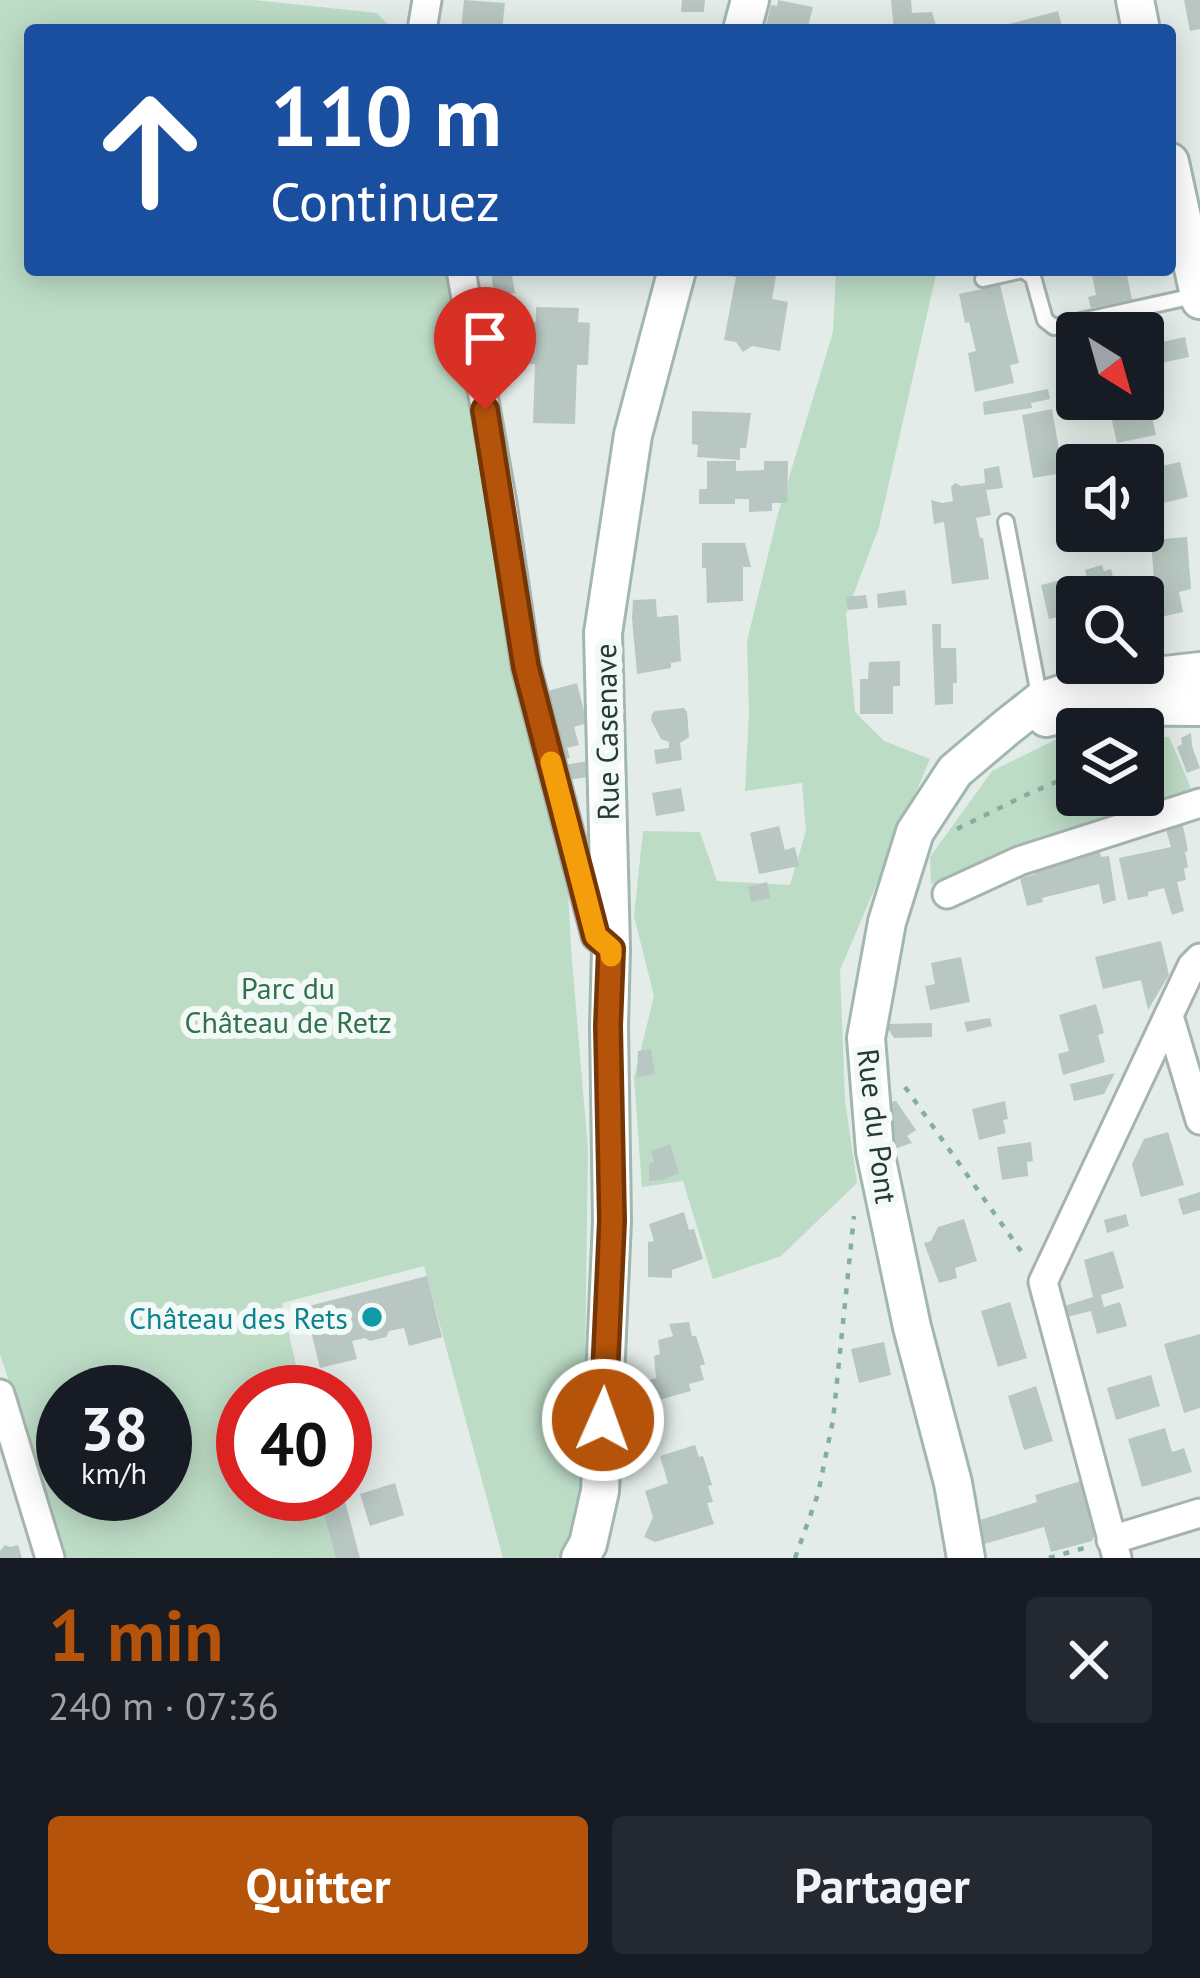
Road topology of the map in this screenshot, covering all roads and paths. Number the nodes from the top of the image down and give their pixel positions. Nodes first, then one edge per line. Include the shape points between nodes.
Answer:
1 (1176, 189) edge
2 (462, 276) edge
3 (675, 276) edge
4 (996, 276) edge
5 (1032, 276) edge
6 (983, 279) dead end
7 (1200, 298) edge
8 (1006, 522) dead end
9 (1200, 671) edge
10 (1040, 701) junction
11 (1200, 707) edge
12 (1007, 727) junction
13 (1056, 782) edge
14 (1200, 803) edge
15 (948, 834) dead end
16 (947, 894) dead end
17 (611, 949) junction
18 (1200, 958) edge
19 (1168, 1016) junction
20 (894, 1072) dead end
21 (1200, 1120) edge
22 (854, 1208) dead end
23 (1043, 1282) junction
24 (0, 1394) edge
25 (1200, 1513) edge
26 (1114, 1549) edge
27 (50, 1558) edge
28 (580, 1558) edge
29 (795, 1558) edge
30 (966, 1558) edge
31 (1049, 1558) edge

1 - 7 main road
2 - 17 street via 526,667 596,936
3 - 17 main road, Rue Casenave via 633,435 603,633
4 - 6 lane
5 - 7 lane via 1054,327
8 - 10 lane
9 - 10 main road, Rue du Pont via 1094,683
10 - 12 main road, Rue du Pont
11 - 12 main road, Rue du Pont via 1072,711
12 - 30 main road, Rue du Pont via 956,771 915,832 887,922 866,1039 875,1151
13 - 15 path
14 - 16 street via 1019,861
17 - 28 main road, Rue Casenave via 612,1221 600,1490
18 - 19 street
19 - 21 street
19 - 23 street
20 - 23 path
22 - 29 path via 833,1420
23 - 26 street
24 - 27 street
25 - 26 street
26 - 31 path

